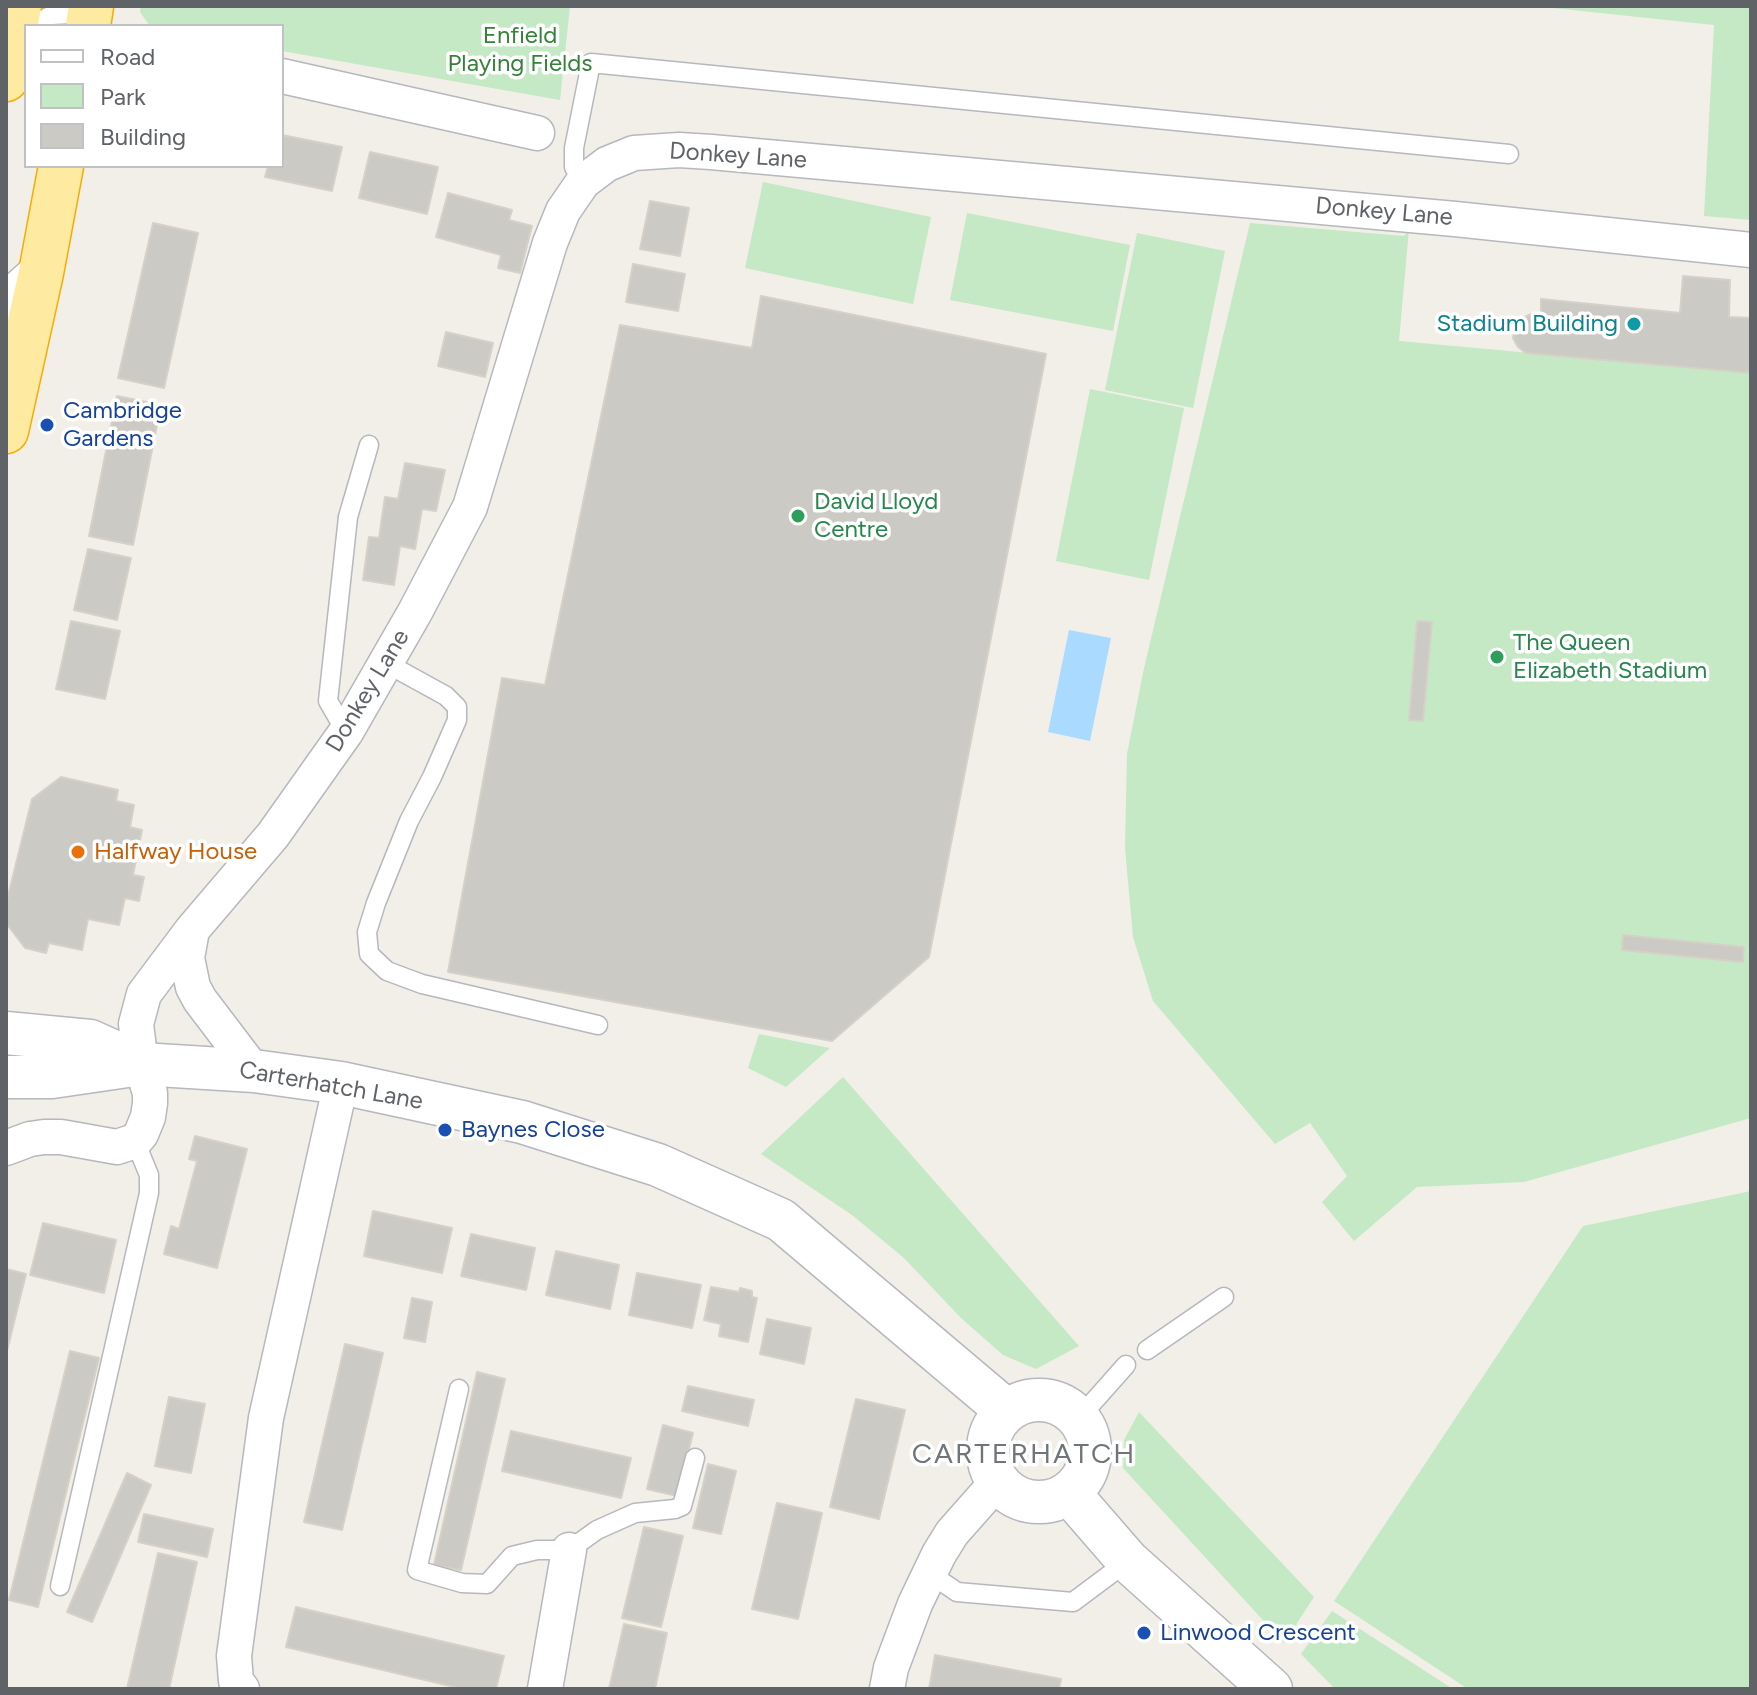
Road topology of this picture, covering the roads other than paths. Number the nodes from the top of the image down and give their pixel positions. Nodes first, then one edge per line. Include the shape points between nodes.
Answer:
1 (19, 6) edge
2 (90, 16) edge
3 (43, 24) edge
4 (19, 48) edge
5 (284, 76) edge
6 (537, 133) dead end
7 (1509, 154) dead end
8 (61, 168) edge
9 (583, 182) junction
10 (1751, 250) edge
11 (41, 273) junction
12 (6, 310) edge
13 (6, 431) edge
14 (369, 445) dead end
15 (386, 663) junction
16 (346, 732) junction
17 (192, 930) junction
18 (598, 1025) dead end
19 (6, 1033) edge
20 (141, 1064) junction
21 (254, 1071) junction
22 (12, 1080) edge
23 (341, 1083) junction
24 (135, 1141) junction
25 (6, 1148) edge
26 (1224, 1297) dead end
27 (1147, 1350) dead end
28 (1126, 1365) dead end
29 (459, 1389) dead end
30 (1007, 1411) junction
31 (1079, 1418) junction
32 (695, 1458) dead end
33 (998, 1481) junction
34 (1069, 1493) junction
35 (569, 1550) junction
36 (1128, 1561) junction
37 (929, 1573) junction
38 (60, 1586) dead end
39 (242, 1689) edge
40 (545, 1689) edge
41 (887, 1689) edge
42 (1271, 1689) edge

1 - 4 highway
2 - 3 lane via 52,15
5 - 6 street
7 - 9 lane via 591,63 573,159
8 - 11 highway
9 - 10 street, Donkey Lane via 634,153 679,150
9 - 15 street, Donkey Lane via 550,243 470,507
11 - 12 street
11 - 13 highway
14 - 16 lane via 348,517 328,701
15 - 16 street, Donkey Lane
15 - 18 lane via 446,696 457,707 457,720 376,903 367,932 369,954 387,971 422,984
16 - 17 street, Donkey Lane via 273,835
17 - 20 street, Donkey Lane via 144,994 136,1024
17 - 21 street via 187,958 193,987
19 - 20 street, Carterhatch Lane via 90,1041
20 - 21 street, Carterhatch Lane
20 - 22 street, Carterhatch Lane
20 - 24 street, Donkey Lane via 150,1103 146,1125
21 - 23 street, Carterhatch Lane
23 - 30 street, Carterhatch Lane via 522,1122 658,1165 781,1220
23 - 39 street via 266,1418 234,1656
24 - 25 street via 117,1147 44,1137
24 - 38 lane via 149,1175 149,1193
26 - 27 lane
28 - 31 lane
29 - 35 lane via 417,1570 487,1584 512,1556
30 - 31 street via 1040,1400 1058,1403
30 - 33 street via 990,1434 988,1452
31 - 34 street via 1091,1451 1088,1469
32 - 35 lane via 682,1506 635,1513
33 - 34 street via 1018,1498 1035,1502
33 - 37 street via 952,1533
34 - 36 street
35 - 40 street
36 - 37 lane via 1073,1602 957,1592
36 - 42 street
37 - 41 street

